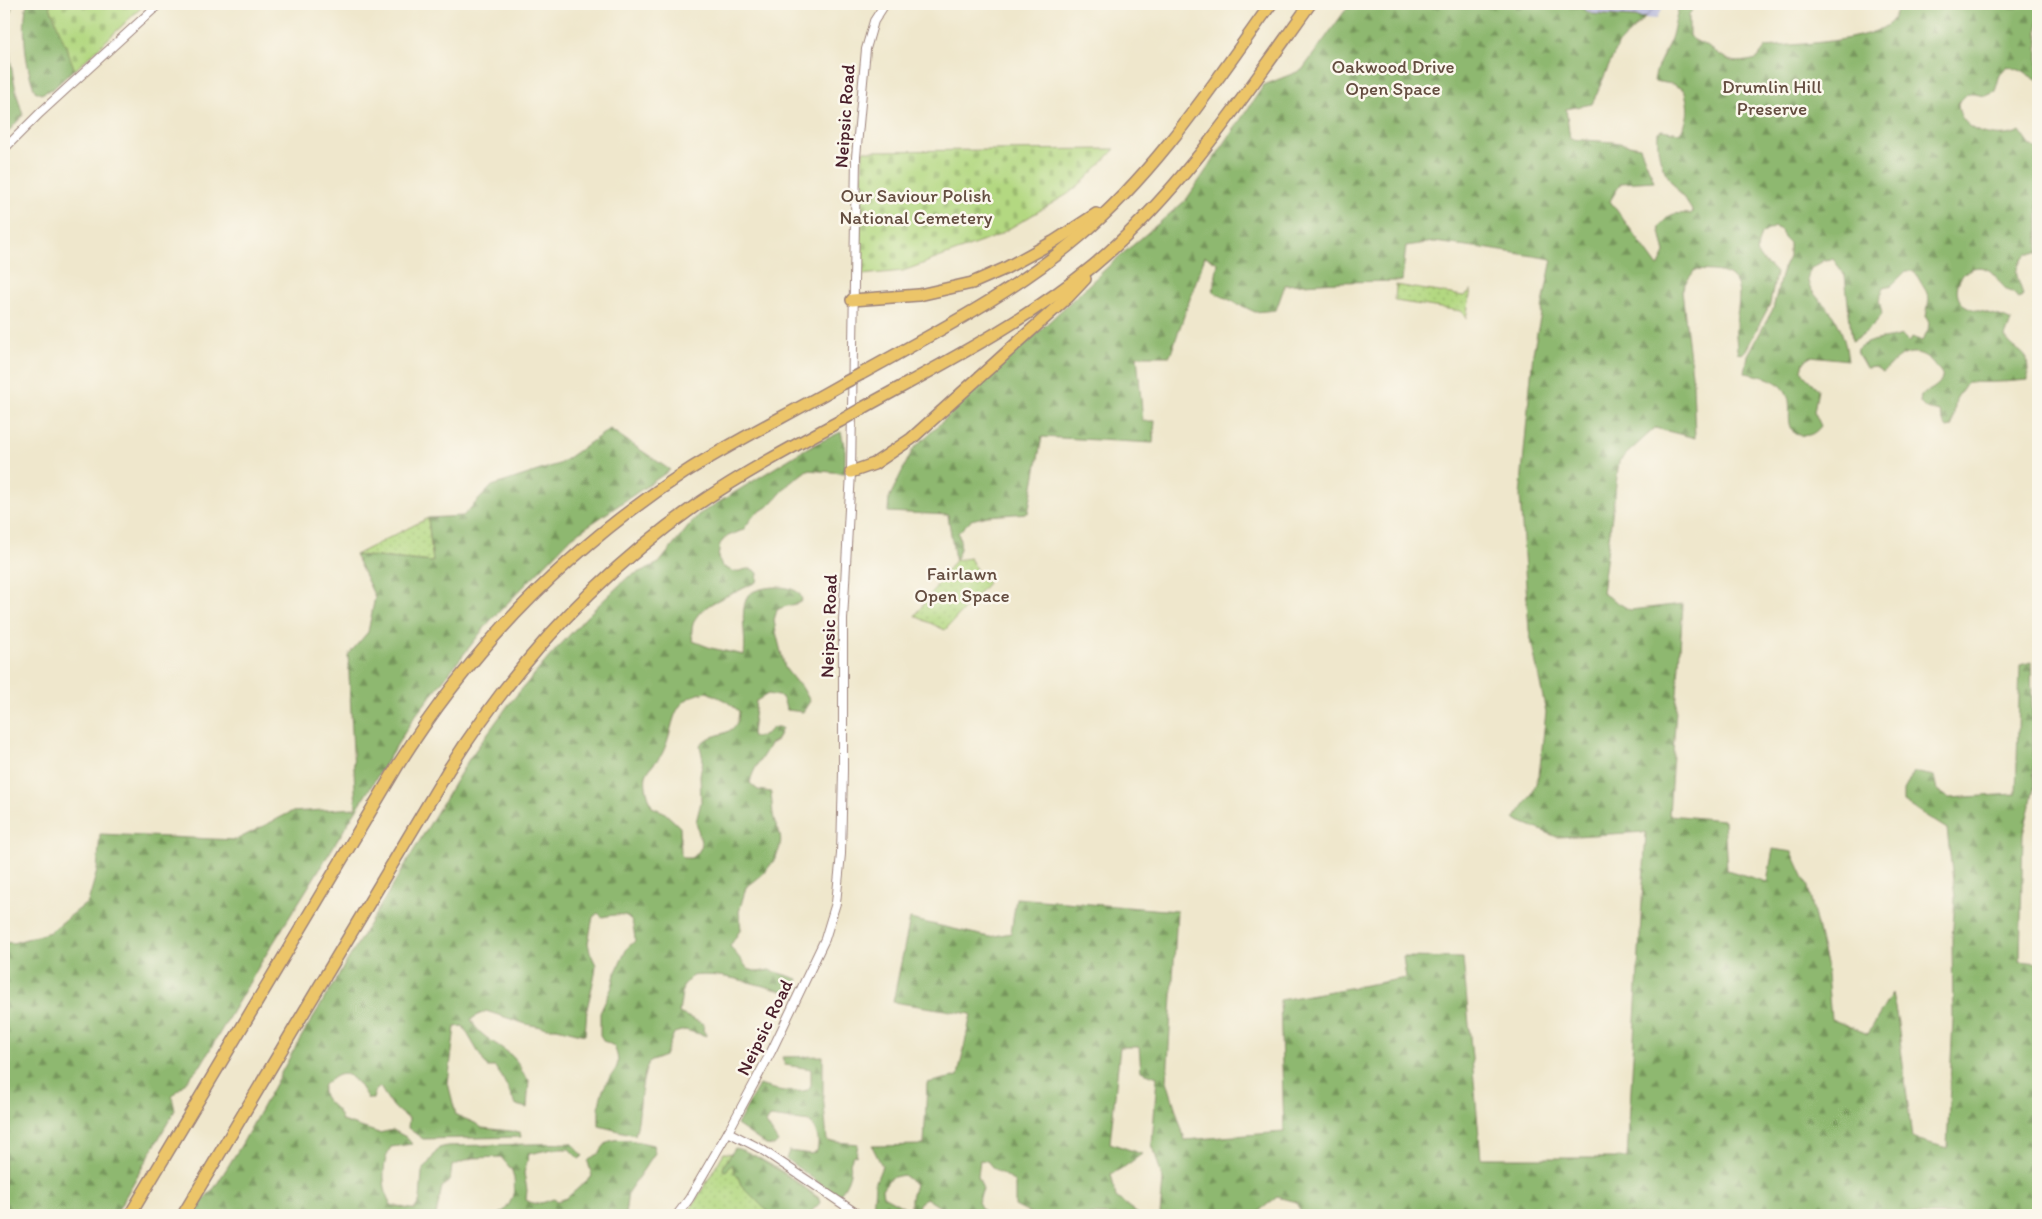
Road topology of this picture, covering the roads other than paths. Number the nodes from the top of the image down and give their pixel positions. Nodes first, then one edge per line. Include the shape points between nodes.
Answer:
1 (160, 4) edge
2 (885, 4) edge
3 (1271, 4) edge
4 (1310, 4) edge
5 (4, 149) edge
6 (1120, 199) junction
7 (1110, 251) junction
8 (852, 300) junction
9 (850, 472) junction
10 (728, 1132) junction
11 (130, 1215) edge
12 (182, 1215) edge
13 (677, 1215) edge
14 (859, 1215) edge

1 - 5 street
2 - 8 street, Neipsic Road via 874,21 864,56 854,194
3 - 6 highway via 1172,140
4 - 7 highway via 1198,157 1155,207
6 - 8 highway via 1109,203 1060,237 972,283 925,294
6 - 11 highway, bridge via 1075,240 1022,280 968,314 695,466 631,510 551,576 477,654 432,712
7 - 9 highway via 1068,297 916,435 874,464
7 - 12 highway, bridge via 1022,318 739,478 667,526 592,591 553,630 479,722 445,775
8 - 9 street, Neipsic Road
9 - 10 street, Neipsic Road via 843,620 841,854 836,903 819,951
10 - 13 street, Neipsic Road
10 - 14 street via 761,1149

